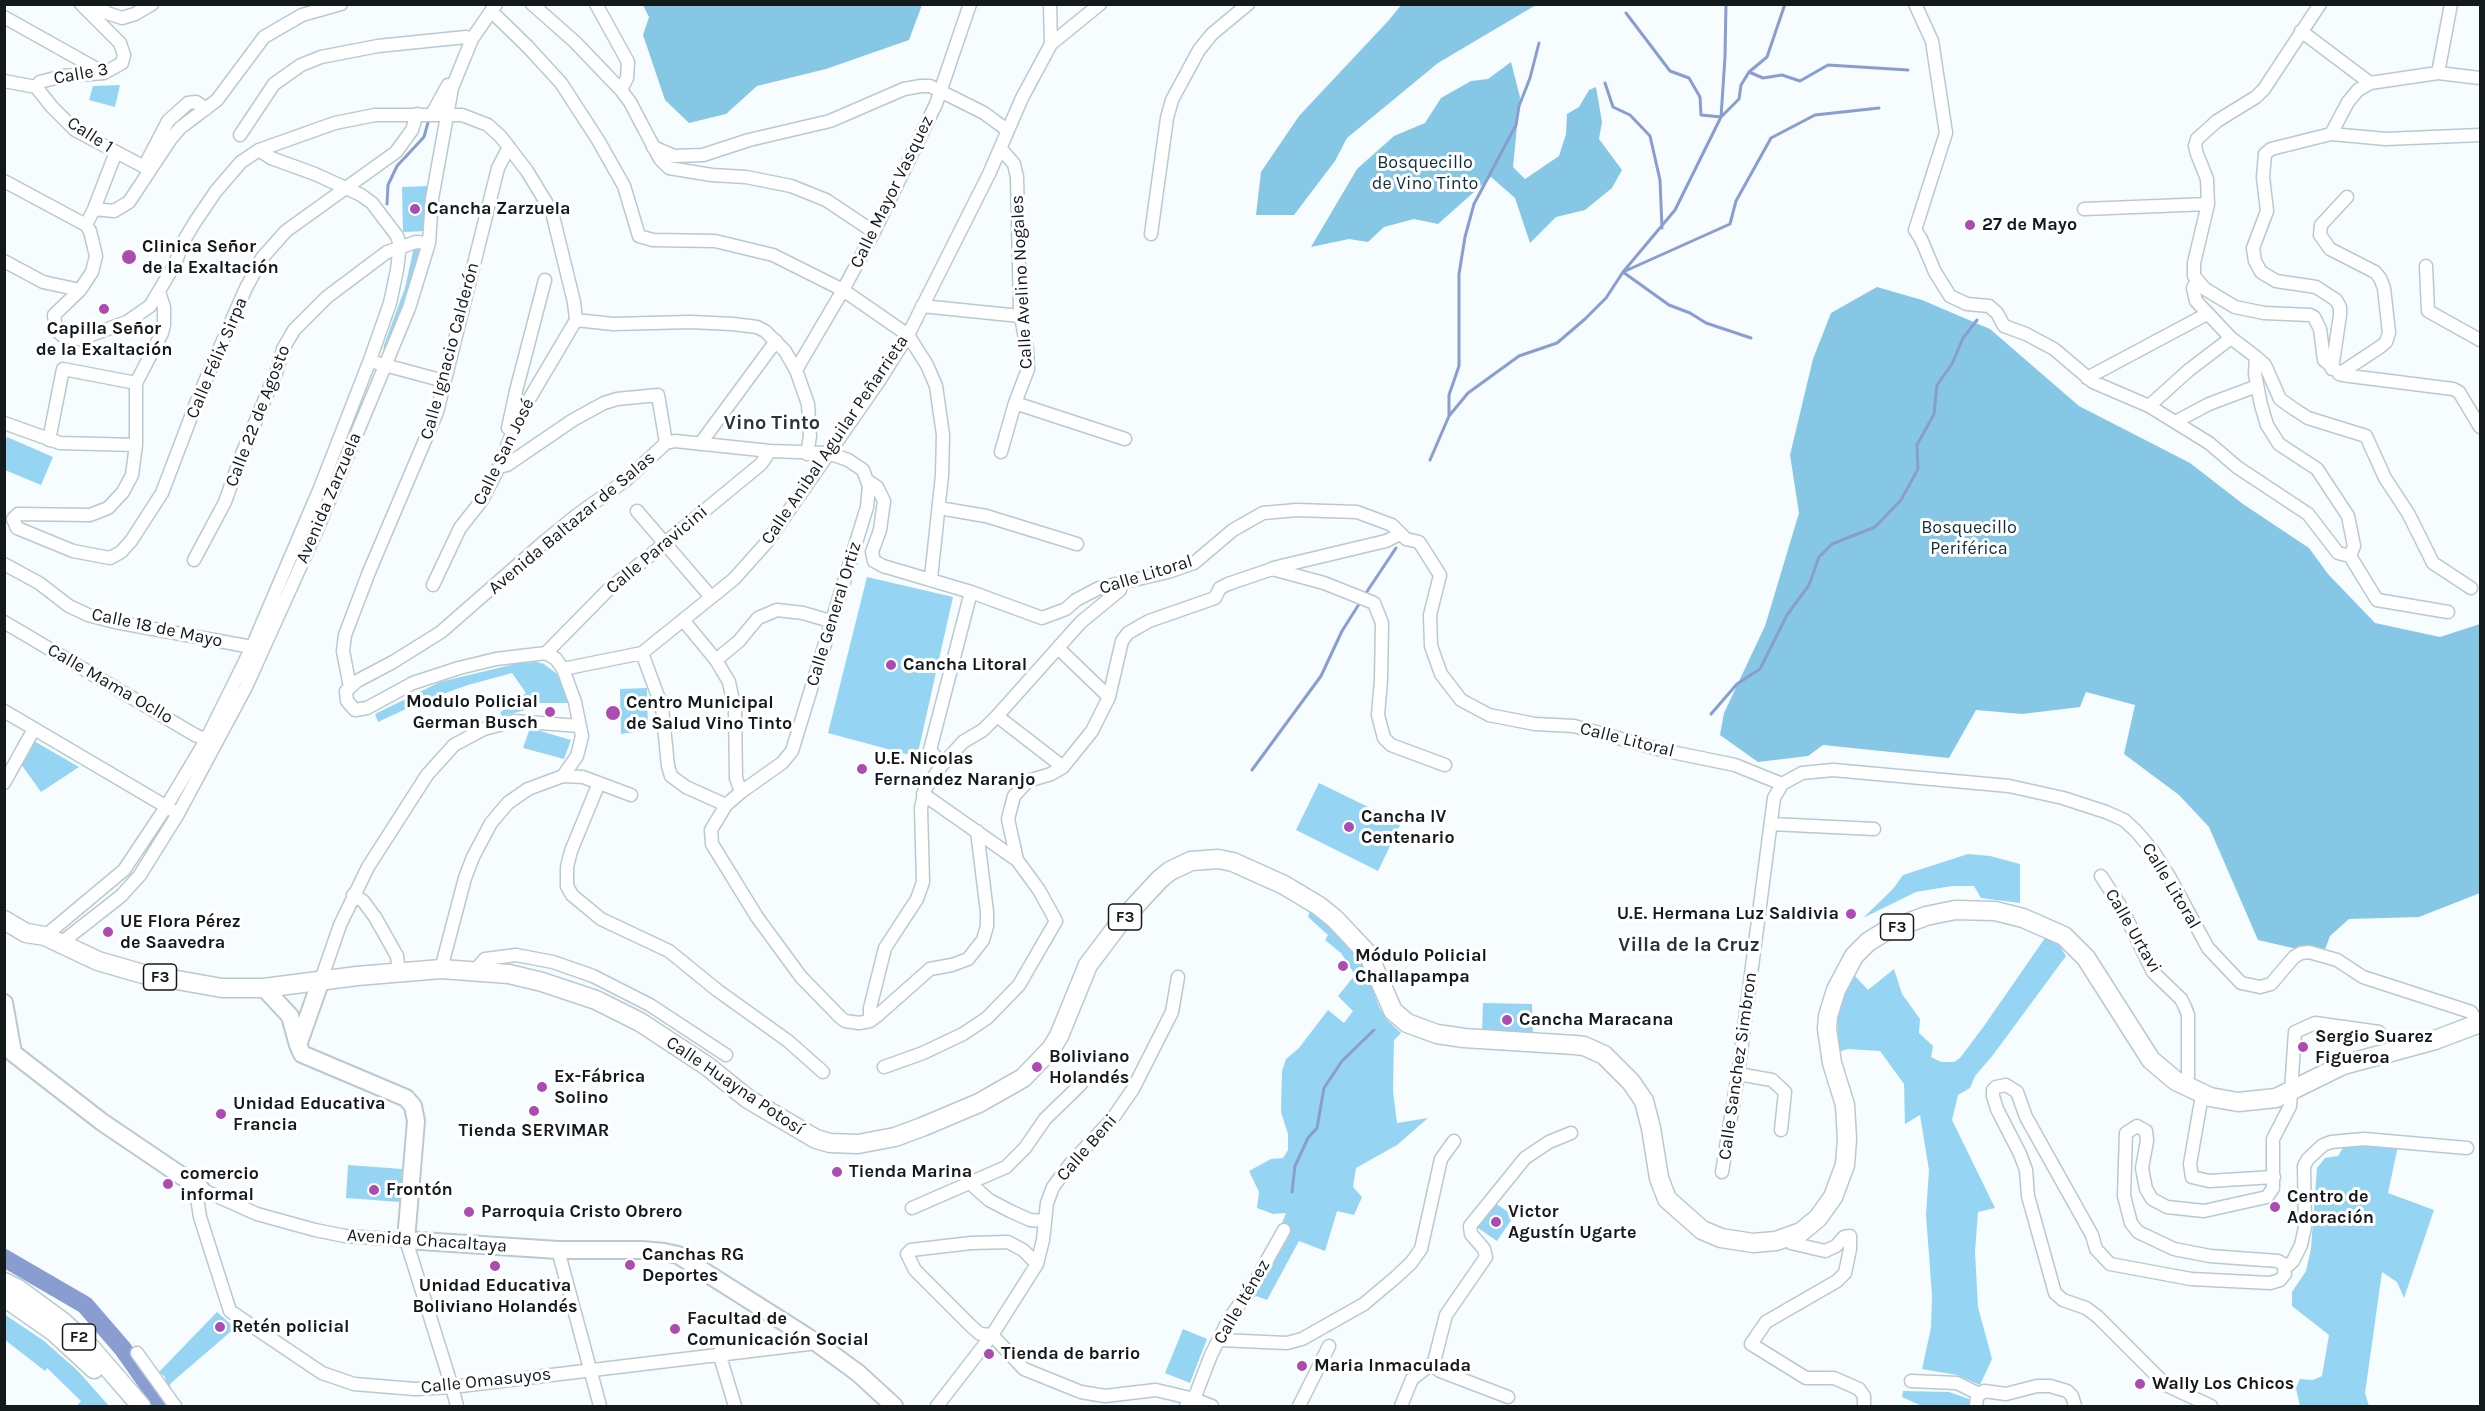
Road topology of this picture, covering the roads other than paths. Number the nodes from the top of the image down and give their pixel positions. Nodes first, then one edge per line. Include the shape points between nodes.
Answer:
1 (81, 4) edge
2 (96, 4) edge
3 (152, 4) edge
4 (341, 4) edge
5 (532, 4) edge
6 (596, 4) edge
7 (970, 4) edge
8 (1050, 4) edge
9 (1100, 4) edge
10 (1248, 4) edge
11 (1916, 4) edge
12 (2320, 4) edge
13 (2451, 4) edge
14 (492, 7) edge
15 (4, 17) edge
16 (2301, 31) junction
17 (469, 38) junction
18 (1051, 44) junction
19 (104, 73) junction
20 (2438, 74) junction
21 (2481, 78) edge
22 (4, 81) edge
23 (2370, 83) junction
24 (36, 87) junction
25 (621, 90) junction
26 (940, 91) junction
27 (417, 114) junction
28 (432, 114) junction
29 (448, 114) junction
30 (1008, 130) junction
31 (2331, 134) junction
32 (240, 135) dead end
33 (2481, 135) edge
34 (509, 147) junction
35 (653, 147) junction
36 (1001, 149) junction
37 (259, 150) junction
38 (116, 152) junction
39 (147, 168) junction
40 (4, 181) edge
41 (344, 189) junction
42 (2347, 197) dead end
43 (2208, 204) junction
44 (94, 209) junction
45 (2084, 209) dead end
46 (86, 225) junction
47 (874, 232) junction
48 (1151, 234) dead end
49 (429, 243) junction
50 (400, 245) junction
51 (4, 261) edge
52 (2426, 266) dead end
53 (544, 280) dead end
54 (2197, 281) junction
55 (80, 290) junction
56 (843, 290) junction
57 (159, 292) junction
58 (922, 306) junction
59 (2206, 314) junction
60 (1020, 316) junction
61 (576, 320) junction
62 (908, 336) junction
63 (2232, 338) junction
64 (2481, 340) edge
65 (776, 341) junction
66 (2256, 357) junction
67 (370, 360) junction
68 (383, 366) junction
69 (796, 370) junction
70 (2336, 371) junction
71 (2087, 378) junction
72 (444, 381) junction
73 (136, 383) junction
74 (2258, 386) junction
75 (1016, 403) junction
76 (2149, 406) junction
77 (2177, 421) junction
78 (4, 423) edge
79 (2481, 427) edge
80 (511, 434) junction
81 (1125, 439) dead end
82 (49, 440) junction
83 (666, 443) junction
84 (700, 444) junction
85 (136, 445) junction
86 (770, 451) junction
87 (1001, 452) dead end
88 (807, 453) junction
89 (828, 453) junction
90 (499, 467) junction
91 (868, 482) junction
92 (939, 508) junction
93 (636, 511) dead end
94 (1400, 534) junction
95 (664, 544) junction
96 (1077, 544) dead end
97 (2350, 556) junction
98 (194, 560) dead end
99 (4, 564) edge
100 (1272, 569) junction
101 (931, 578) junction
102 (1121, 582) junction
103 (433, 585) dead end
104 (2471, 588) dead end
105 (970, 591) junction
106 (711, 597) junction
107 (2448, 612) dead end
108 (683, 621) junction
109 (830, 621) junction
110 (4, 622) edge
111 (252, 647) junction
112 (1058, 648) junction
113 (546, 653) junction
114 (642, 653) junction
115 (716, 660) junction
116 (563, 669) junction
117 (350, 687) junction
118 (1109, 697) junction
119 (4, 711) edge
120 (997, 716) junction
121 (579, 726) junction
122 (34, 729) junction
123 (211, 742) junction
124 (942, 765) junction
125 (1444, 765) dead end
126 (1063, 767) junction
127 (563, 776) junction
128 (4, 783) edge
129 (599, 783) junction
130 (1782, 784) junction
131 (741, 792) junction
132 (923, 794) junction
133 (631, 795) dead end
134 (726, 805) junction
135 (166, 807) junction
136 (178, 814) junction
137 (1771, 824) junction
138 (1874, 829) dead end
139 (977, 831) junction
140 (1017, 860) junction
141 (2101, 876) dead end
142 (352, 895) junction
143 (4, 906) edge
144 (4, 920) edge
145 (53, 939) junction
146 (441, 969) junction
147 (475, 970) junction
148 (399, 972) junction
149 (1178, 977) dead end
150 (321, 980) junction
151 (264, 988) junction
152 (4, 1003) edge
153 (870, 1021) junction
154 (2480, 1024) edge
155 (2379, 1032) dead end
156 (298, 1045) junction
157 (726, 1055) dead end
158 (884, 1067) dead end
159 (823, 1072) dead end
160 (1738, 1074) junction
161 (1081, 1084) dead end
162 (2182, 1085) junction
163 (2291, 1092) junction
164 (2202, 1095) junction
165 (1781, 1130) dead end
166 (1571, 1133) dead end
167 (1454, 1141) dead end
168 (2467, 1148) dead end
169 (1722, 1172) dead end
170 (2274, 1177) junction
171 (971, 1184) junction
172 (201, 1189) junction
173 (912, 1208) dead end
174 (1045, 1221) junction
175 (1284, 1230) dead end
176 (1788, 1238) junction
177 (406, 1240) junction
178 (558, 1250) junction
179 (1037, 1264) junction
180 (2285, 1268) junction
181 (4, 1282) edge
182 (4, 1297) edge
183 (992, 1335) junction
184 (1220, 1340) junction
185 (817, 1343) junction
186 (1329, 1346) dead end
187 (137, 1353) dead end
188 (719, 1353) junction
189 (1431, 1364) junction
190 (590, 1369) junction
191 (1911, 1381) dead end
192 (452, 1387) junction
193 (1508, 1397) dead end
194 (1977, 1400) edge
195 (1190, 1403) edge
196 (127, 1407) edge
197 (141, 1407) edge
198 (175, 1407) edge
199 (457, 1407) edge
200 (600, 1407) edge
201 (735, 1407) edge
202 (894, 1407) edge
203 (937, 1407) edge
204 (1212, 1407) edge
205 (1299, 1407) edge
206 (1401, 1407) edge
207 (1864, 1407) edge
208 (2075, 1407) edge
209 (2211, 1407) edge

1 - 19 street, Calle 3 via 123,49 122,63
2 - 3 street via 122,18
4 - 39 street via 302,15 264,37 217,100 206,109 196,102 188,103 168,120
5 - 25 street
6 - 25 street via 628,62
7 - 26 street, Calle Mayor Vasquez
8 - 18 street
9 - 18 street, Calle Anibal Aguilar Peñarrieta
10 - 48 street via 1199,50 1172,100
11 - 71 street via 1932,41 1946,133 1915,230 1950,296 1967,304 1989,306 2004,326 2054,349
12 - 16 street
13 - 20 street
14 - 17 street, Avenida Zarzuela
14 - 56 street via 561,83 598,140 624,186 639,236 742,246 772,255
15 - 19 street
16 - 23 street
16 - 43 street via 2256,97 2217,121 2197,140 2197,154 2207,179
17 - 28 street
17 - 29 street, Avenida Zarzuela via 452,88
17 - 32 street via 378,46 301,65 274,84
18 - 30 street, Calle Anibal Aguilar Peñarrieta
19 - 24 street, Calle 3 via 63,76 40,82
20 - 21 street
20 - 23 street
22 - 24 street
23 - 31 street via 2353,96
24 - 38 street, Calle 1 via 75,130
25 - 35 street
26 - 30 street
26 - 35 street via 921,86 904,89 830,121 692,157 674,156
26 - 47 street, Calle Mayor Vasquez
27 - 28 street
27 - 37 street via 359,117
27 - 41 street, Calle Félix Sirpa via 412,130 396,152
28 - 29 street
29 - 34 street via 462,114 488,125
29 - 49 street, Avenida Zarzuela via 432,199
30 - 36 street, Calle Anibal Aguilar Peñarrieta
31 - 33 street via 2386,139
31 - 70 street via 2271,149 2265,154 2267,211 2253,248 2255,261 2269,278 2316,287 2336,300 2340,315
34 - 61 street via 552,212
34 - 72 street, Calle Ignacio Calderón via 498,168
35 - 47 street via 669,168 791,186 826,200
36 - 58 street, Calle Anibal Aguilar Peñarrieta
36 - 60 street, Calle Avelino Nogales via 1014,164 1017,177
37 - 41 street
37 - 57 street via 241,162 200,214
38 - 39 street, Calle 1
38 - 44 street
39 - 44 street via 129,202 114,211
40 - 46 street
41 - 50 street via 372,203
41 - 85 street, Calle Félix Sirpa via 286,231 262,258 200,393 162,493 121,552 110,558 73,551 14,524 14,517 21,514 90,515 108,508 132,475
42 - 70 street via 2321,225 2320,235 2330,249 2380,278 2389,333 2380,348
43 - 45 street
43 - 54 street via 2194,263
44 - 46 street
46 - 55 street via 95,246 96,263
47 - 56 street, Calle Mayor Vasquez
49 - 50 street
49 - 68 street, Avenida Zarzuela via 409,308
50 - 67 street, Avenida Zarzuela via 390,303
50 - 98 street, Calle 22 de Agosto via 327,297 289,336 225,502
51 - 55 street via 43,282
52 - 64 street via 2428,311
53 - 80 street via 508,427
54 - 59 street via 2194,296
54 - 70 street via 2235,307 2314,316 2319,322 2324,360
55 - 57 street via 54,315 56,330 63,336 80,339 127,322 150,306
56 - 62 street
56 - 69 street, Calle Mayor Vasquez
57 - 73 street via 164,307 162,333
58 - 60 street
58 - 62 street, Calle Anibal Aguilar Peñarrieta
59 - 63 street
59 - 71 street
60 - 75 street, Calle Avelino Nogales via 1028,369
61 - 65 street via 747,325 765,331
61 - 80 street, Calle San José
62 - 89 street, Calle Anibal Aguilar Peñarrieta
62 - 92 street via 936,387 943,435
63 - 66 street
63 - 76 street
65 - 69 street
65 - 84 street
66 - 74 street
66 - 104 street via 2265,365 2280,399 2308,418 2366,436 2433,563
67 - 68 street
67 - 111 street, Avenida Zarzuela
68 - 72 street
68 - 123 street, Avenida Zarzuela via 316,532 246,687
69 - 88 street via 807,404
70 - 79 street via 2453,389 2459,392
71 - 76 street
72 - 117 street, Calle Ignacio Calderón via 429,435 345,635 343,651
73 - 82 street via 63,369
73 - 85 street
74 - 77 street
74 - 97 street via 2267,425 2278,444 2317,469 2348,516 2354,546
75 - 81 street
75 - 87 street, Calle Avelino Nogales
76 - 77 street
77 - 97 street via 2308,514 2338,553
78 - 82 street
80 - 90 street, Calle San José
82 - 85 street
83 - 84 street, Avenida Baltazar de Salas
83 - 90 street via 658,395 604,403
83 - 117 street, Avenida Baltazar de Salas via 441,632
84 - 86 street, Avenida Baltazar de Salas
86 - 88 street, Avenida Baltazar de Salas
86 - 95 street, Calle Paravicini via 761,464
88 - 89 street
89 - 91 street via 863,470
89 - 106 street, Calle Anibal Aguilar Peñarrieta via 767,542 734,579
90 - 103 street, Calle San José via 482,500 460,528
91 - 101 street, Calle Litoral via 877,487 884,501 872,552 874,561 883,567
91 - 109 street, Calle General Ortiz via 867,507
92 - 96 street via 986,516
92 - 101 street
93 - 95 street
94 - 100 street via 1386,541
94 - 102 street, Calle Litoral via 1392,525 1357,512 1278,510 1240,525 1194,563
94 - 130 street, Calle Litoral via 1419,542 1440,575 1430,615 1431,646 1441,674 1461,700 1489,716 1574,726 1735,765
95 - 106 street
95 - 113 street, Calle Paravicini via 608,590
97 - 107 street via 2377,600
99 - 111 street, Calle 18 de Mayo via 88,615
100 - 118 street via 1228,584 1220,588 1215,598 1149,621 1128,633 1122,641
100 - 125 street via 1324,583 1372,601 1378,607 1382,623 1378,703 1382,732 1391,745
101 - 105 street, Calle Litoral
102 - 105 street, Calle Litoral via 1099,588 1066,609 1042,618
102 - 112 street via 1120,590 1081,622
105 - 124 street via 930,750
106 - 108 street, Calle Anibal Aguilar Peñarrieta
108 - 114 street, Calle Anibal Aguilar Peñarrieta
108 - 115 street
109 - 115 street via 777,610 758,618
109 - 131 street, Calle General Ortiz via 792,751 782,763
110 - 123 street, Calle Mama Ocllo
111 - 123 street, Avenida Zarzuela
112 - 118 street
112 - 120 street
113 - 116 street
113 - 117 street via 459,668 413,683 367,708 355,710 347,701 346,691
114 - 116 street, Calle Anibal Aguilar Peñarrieta
114 - 134 street via 662,707 671,776
115 - 131 street via 734,699 736,778
116 - 121 street
118 - 126 street via 1092,731
119 - 122 street
120 - 124 street via 963,742
120 - 126 street
121 - 127 street via 580,746
121 - 142 street via 514,721 484,729 454,745 401,813
122 - 128 street
122 - 135 street
123 - 135 street, Avenida Zarzuela
123 - 136 street, Avenida Zarzuela
124 - 132 street
126 - 140 street via 1028,781 1014,796 1008,819
127 - 129 street
127 - 146 street via 520,794 484,833 465,878
129 - 133 street
129 - 159 street via 567,867 567,886 572,895 601,919 669,951
130 - 137 street, Calle Sanchez Simbron via 1774,798
130 - 154 street, Calle Litoral via 1802,773 1833,770 2009,786 2063,798 2124,820 2136,831 2170,878 2208,948 2241,983 2260,987 2271,984 2294,957 2316,953 2337,960 2363,977 2471,1012
131 - 134 street, Calle General Ortiz
132 - 139 street
132 - 153 street via 923,882 917,899 885,948
134 - 153 street, Calle General Ortiz via 711,830 712,844 757,917 801,977 840,1017 851,1023
135 - 136 street
135 - 145 street, Avenida Zarzuela via 124,870
136 - 145 street, Avenida Zarzuela via 131,887
137 - 138 street
137 - 160 street, Calle Sanchez Simbron
139 - 140 street
139 - 153 street via 987,912 983,940 968,959 930,969
140 - 158 street via 1056,921 1019,985 987,1018 953,1039
141 - 162 street, Calle Urtavi via 2153,972 2185,1007 2188,1076
142 - 148 street via 363,901 375,917 394,949
142 - 150 street
143 - 145 highway, Calle Huayna Potosí / F3
144 - 145 highway, Calle Huayna Potosí / F3 via 26,933
145 - 151 highway, Calle Huayna Potosí / F3 via 99,961 143,974 222,988
146 - 147 highway, Calle Huayna Potosí / F3
146 - 148 highway, Calle Huayna Potosí / F3
147 - 157 street via 485,959 516,955 553,962 593,976 650,1005
147 - 176 highway, Calle Huayna Potosí / F3 via 542,981 596,1000 640,1022 707,1066 748,1099 816,1139 869,1143 922,1127 979,1103 1023,1078 1055,1043 1088,965 1160,879 1191,861 1233,862 1284,885 1335,919 1368,954 1393,1011 1407,1023 1455,1037 1584,1046 1605,1055 1644,1101 1667,1200 1702,1230 1721,1238 1754,1243
148 - 150 highway, Calle Huayna Potosí / F3
149 - 174 street, Calle Beni via 1172,1012 1133,1089 1113,1118 1059,1177 1047,1203
150 - 151 highway, Calle Huayna Potosí / F3
150 - 156 main road
151 - 156 main road via 290,1016
152 - 172 main road, Avenida Chacaltaya via 13,1053 102,1122
154 - 163 highway, Calle Huayna Potosí / F3 via 2343,1065
155 - 163 street via 2315,1023 2295,1032
156 - 177 main road via 302,1054 406,1098 413,1106 416,1121
160 - 165 street via 1772,1080 1785,1092
160 - 169 street, Calle Sanchez Simbron
161 - 171 street via 1045,1119 1014,1160
162 - 164 highway, Calle Huayna Potosí / F3
162 - 176 highway, Calle Huayna Potosí / F3 via 2151,1060 2077,946 2051,929 2011,914 1955,910 1884,932 1854,956 1828,1016 1832,1063 1845,1104 1842,1177 1818,1218
163 - 164 highway, Calle Huayna Potosí / F3 via 2276,1098 2238,1102
163 - 170 street via 2290,1106 2273,1139
164 - 170 street via 2190,1164 2192,1177 2209,1181
166 - 189 street via 1548,1142 1525,1158 1470,1226 1486,1256 1446,1315 1436,1358
167 - 184 street via 1441,1159 1421,1249 1411,1263 1364,1304 1292,1342
168 - 180 street via 2364,1139 2323,1144 2304,1166 2305,1227 2297,1253
170 - 180 street via 2272,1193 2267,1197 2204,1211 2167,1207 2152,1199 2146,1189 2142,1168 2147,1141 2144,1128 2130,1129 2124,1138 2126,1210 2138,1232 2174,1249 2278,1261
171 - 173 street
171 - 174 street via 1010,1211 1030,1220
172 - 177 street, Avenida Chacaltaya via 296,1226 345,1236
172 - 192 street, Calle Omasuyos via 197,1198 200,1216 232,1314 322,1373 354,1384 415,1389
174 - 179 street, Calle Beni
175 - 184 street, Calle Iténez via 1229,1318
176 - 207 street via 1791,1243 1825,1251 1850,1236 1846,1269 1842,1278 1766,1322 1751,1344 1806,1378 1834,1378 1859,1389
177 - 178 main road, Avenida Chacaltaya
177 - 192 street
178 - 185 main road, Avenida Chacaltaya via 642,1250 678,1256
178 - 190 street
179 - 183 street, Calle Beni
179 - 183 street via 1008,1242 907,1251 915,1269 970,1325 980,1334
180 - 209 street via 2280,1280 2270,1283 2191,1279 2110,1264 2096,1249 2026,1117 2017,1092 2006,1085 1993,1090 1997,1108 2026,1170 2028,1196 2055,1293 2098,1317 2166,1385
181 - 197 highway, F2 via 63,1322
182 - 196 highway, F2 via 81,1355
183 - 195 street via 1024,1369 1081,1392 1105,1396 1156,1390
183 - 203 street, Calle Beni
184 - 195 street, Calle Iténez
185 - 188 street, Calle Omasuyos
185 - 202 main road, Avenida Chacaltaya via 858,1373
186 - 205 street
187 - 198 street
188 - 190 street, Calle Omasuyos
188 - 201 street
189 - 193 street
189 - 206 street via 1412,1379
190 - 192 street, Calle Omasuyos
190 - 200 street
191 - 194 street via 1957,1383
192 - 199 street
194 - 208 street via 1987,1391 2006,1394 2050,1386 2067,1391
195 - 204 street

